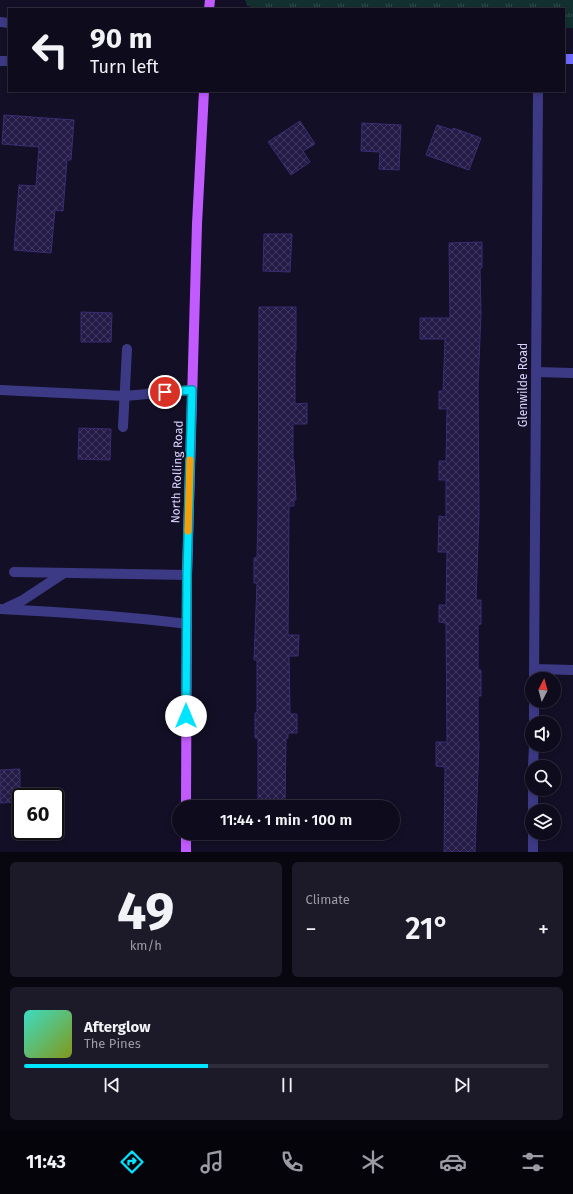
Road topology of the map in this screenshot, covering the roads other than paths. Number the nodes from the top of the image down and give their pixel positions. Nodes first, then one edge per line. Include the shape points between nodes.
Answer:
1 (204, 92) edge
2 (538, 92) edge
3 (127, 349) dead end
4 (536, 372) junction
5 (573, 373) edge
6 (0, 390) edge
7 (192, 390) junction
8 (125, 396) junction
9 (123, 427) dead end
10 (14, 572) dead end
11 (64, 573) junction
12 (187, 575) junction
13 (2, 609) edge
14 (187, 624) junction
15 (573, 670) edge
16 (534, 672) edge
17 (554, 672) edge
18 (186, 800) edge
19 (186, 840) edge
20 (533, 840) edge
21 (186, 852) edge
22 (533, 852) edge

1 - 7 main road, North Rolling Road
2 - 4 street, Glenwilde Road
3 - 8 street
4 - 5 street
4 - 16 street, Glenwilde Road
6 - 8 street
7 - 8 street
7 - 12 main road, North Rolling Road
8 - 9 street
10 - 11 street
11 - 12 street
11 - 13 street via 23,600
12 - 14 main road, North Rolling Road
13 - 14 street via 144,618
14 - 18 main road, North Rolling Road
15 - 17 street
19 - 21 main road
20 - 22 street

